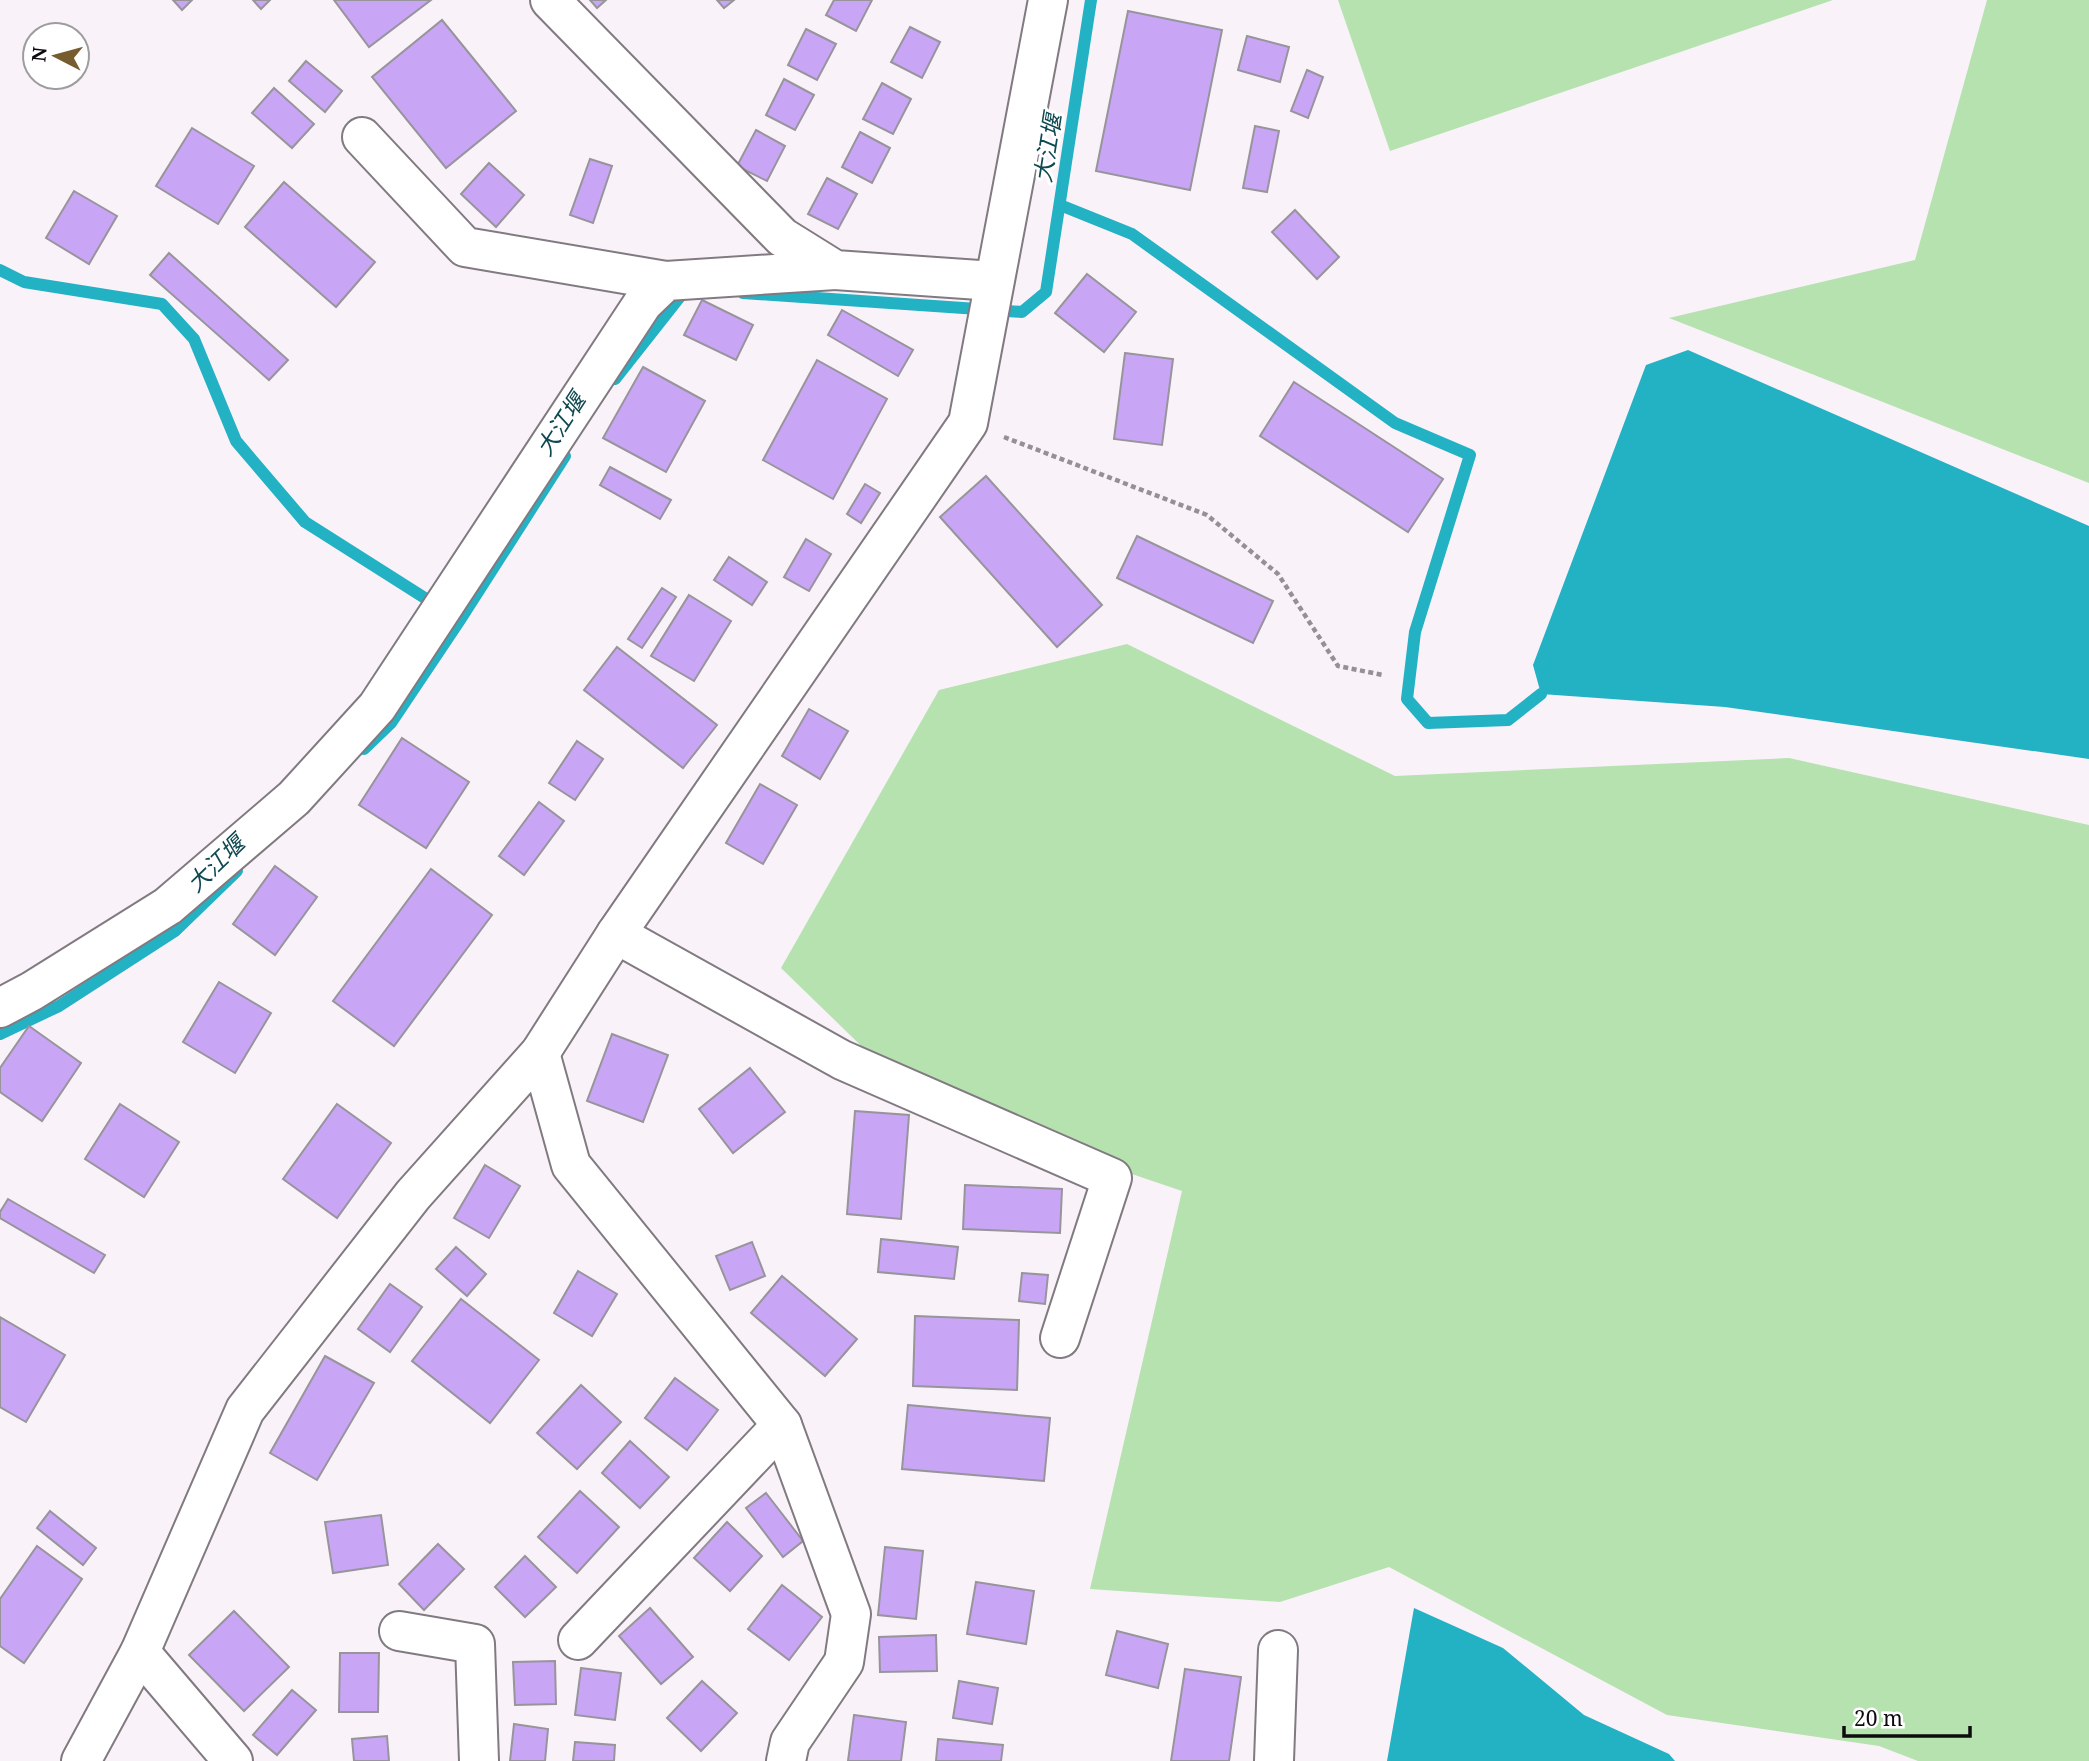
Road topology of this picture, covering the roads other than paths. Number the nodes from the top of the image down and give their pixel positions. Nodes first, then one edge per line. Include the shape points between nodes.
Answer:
1 (550, 0) edge
2 (1048, 0) edge
3 (362, 137) dead end
4 (835, 270) junction
5 (666, 281) junction
6 (994, 281) junction
7 (616, 934) junction
8 (0, 1008) edge
9 (540, 1053) junction
10 (1060, 1338) dead end
11 (782, 1425) junction
12 (399, 1631) dead end
13 (578, 1640) dead end
14 (1278, 1650) dead end
15 (141, 1652) junction
16 (82, 1761) edge
17 (233, 1761) edge
18 (479, 1761) edge
19 (786, 1761) edge
20 (1274, 1761) edge

1 - 4 street via 782,237
2 - 6 street
3 - 5 street via 465,247
4 - 5 street
4 - 6 street
5 - 8 street via 643,303 377,707 294,798 168,906
6 - 7 street via 968,423
7 - 9 street
7 - 10 street via 842,1060 1112,1178
9 - 11 street via 571,1165
9 - 15 street via 413,1195 245,1410
11 - 13 street
11 - 19 street via 851,1614 844,1662 790,1742
12 - 18 street via 475,1644
14 - 20 street
15 - 16 street
15 - 17 street

